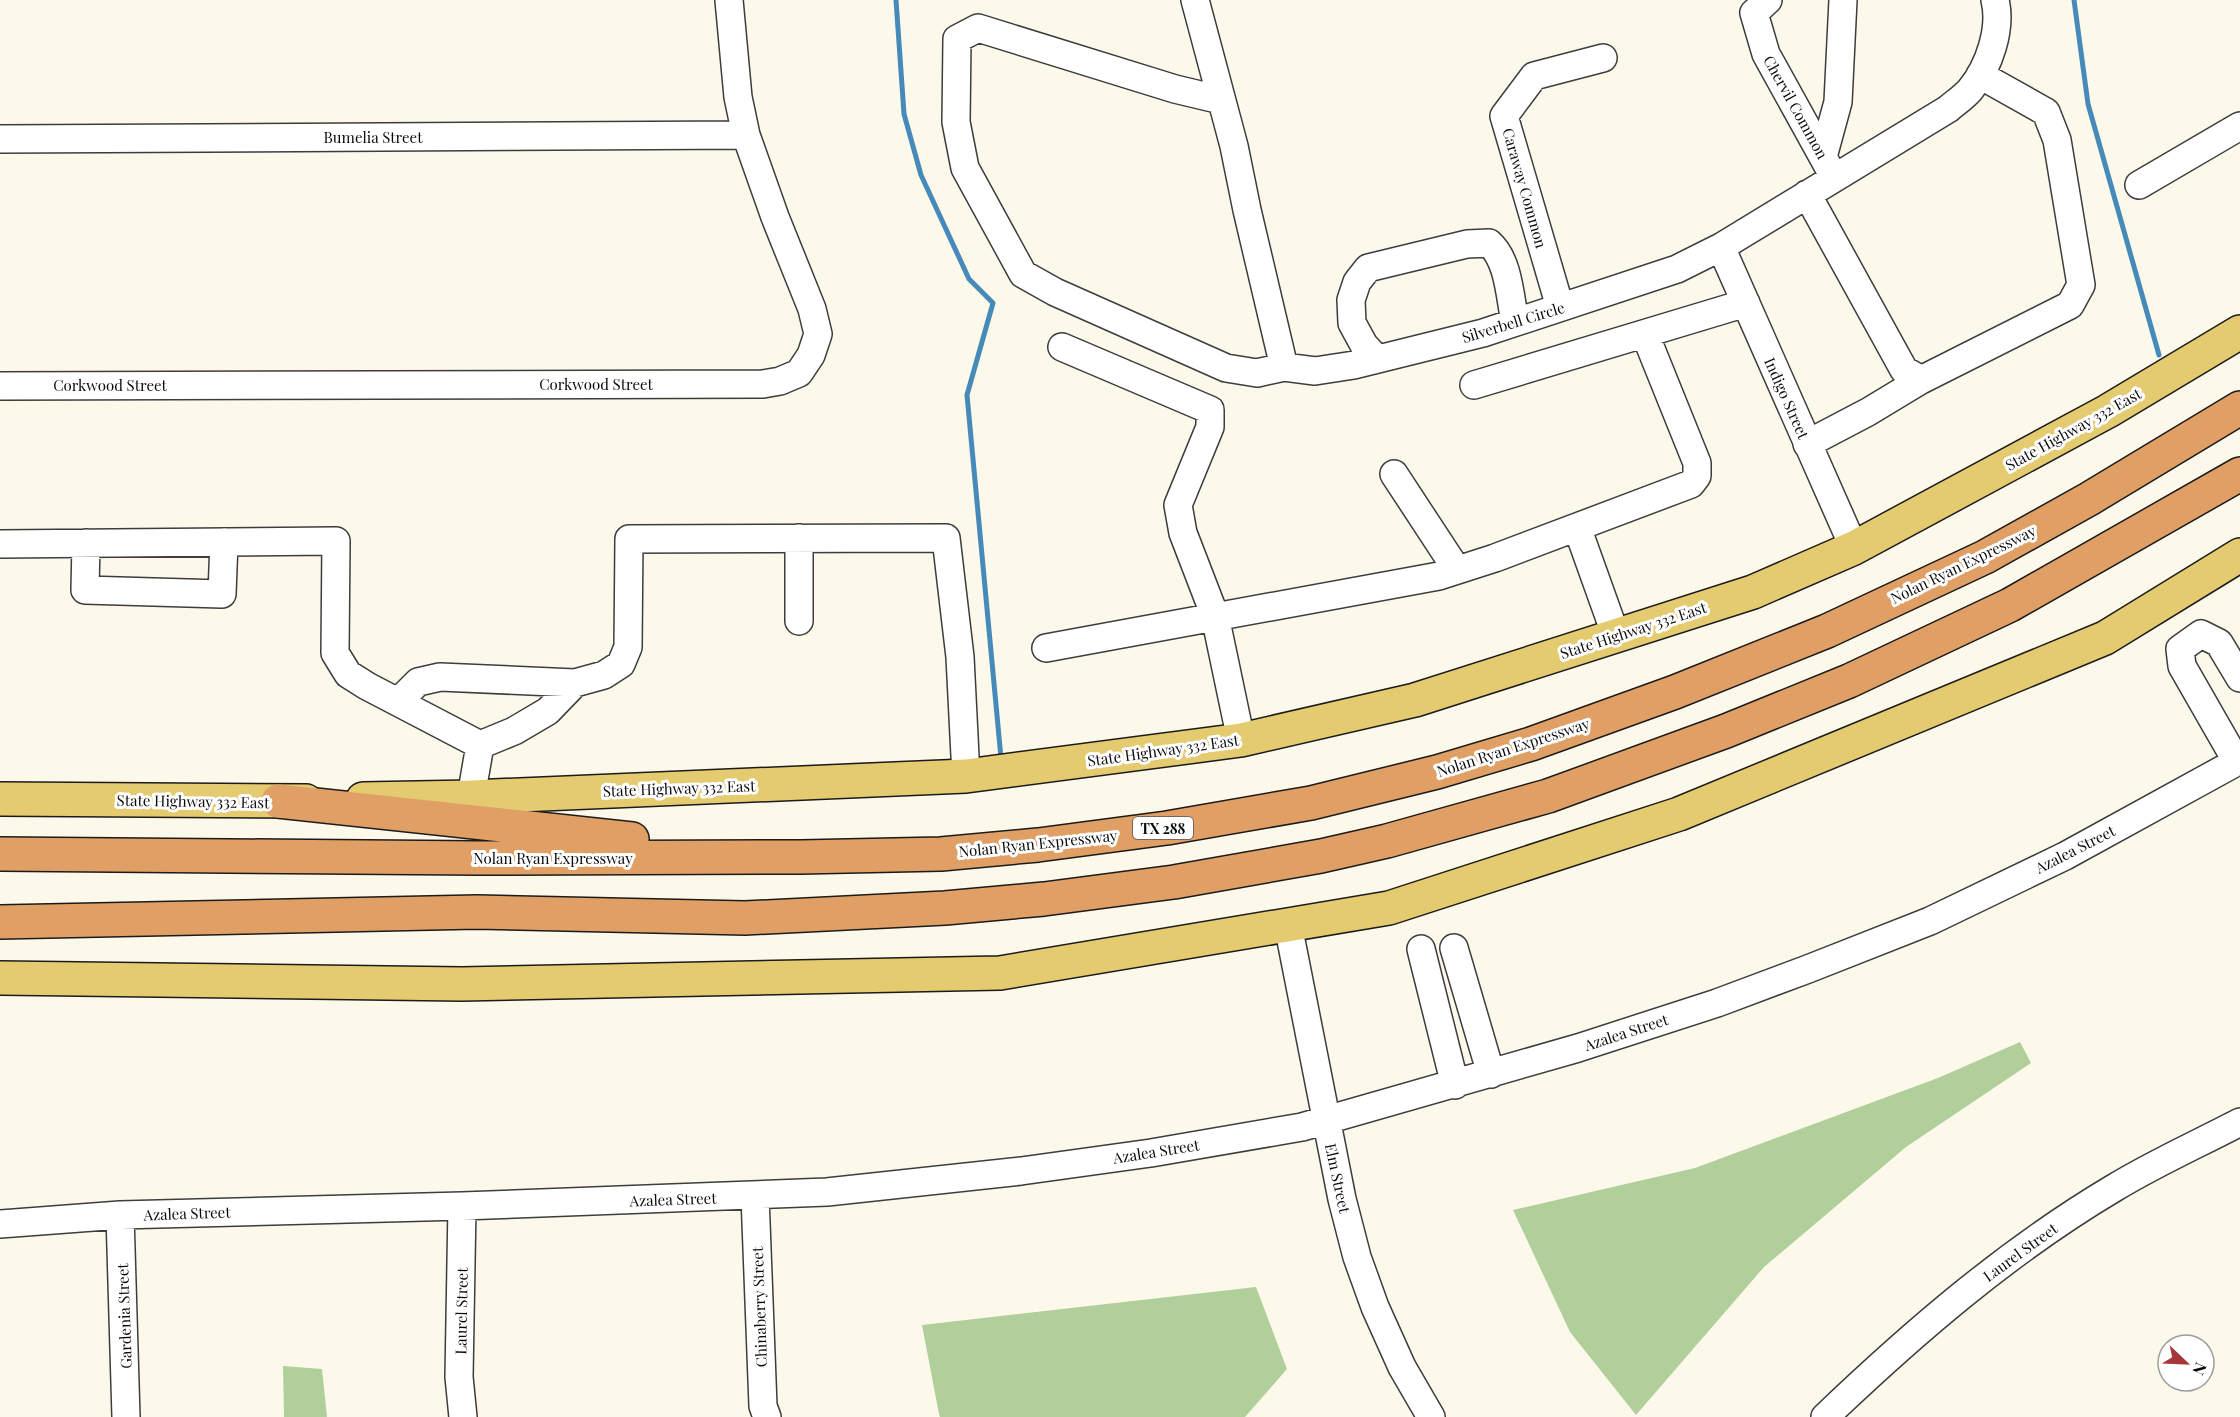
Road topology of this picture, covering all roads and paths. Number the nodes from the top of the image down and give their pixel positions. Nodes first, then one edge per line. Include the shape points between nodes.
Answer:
1 (729, 0) edge
2 (1195, 0) edge
3 (1843, 0) edge
4 (1995, 0) edge
5 (1767, 1) edge
6 (1603, 57) dead end
7 (1980, 75) junction
8 (1221, 100) junction
9 (2240, 126) edge
10 (746, 135) junction
11 (0, 139) edge
12 (1828, 167) junction
13 (2139, 185) dead end
14 (1807, 194) junction
15 (1720, 247) junction
16 (1746, 303) junction
17 (1560, 307) junction
18 (1515, 322) junction
19 (2240, 332) edge
20 (1645, 334) junction
21 (1062, 347) dead end
22 (1377, 359) junction
23 (1284, 367) junction
24 (1921, 380) junction
25 (1474, 385) dead end
26 (0, 386) edge
27 (2240, 408) edge
28 (1807, 444) junction
29 (1394, 474) dead end
30 (2240, 474) edge
31 (1576, 527) junction
32 (799, 538) junction
33 (224, 542) junction
34 (86, 543) junction
35 (0, 544) edge
36 (1854, 548) junction
37 (2240, 555) edge
38 (1457, 570) junction
39 (1215, 616) junction
40 (799, 621) dead end
41 (1616, 636) junction
42 (1046, 648) dead end
43 (2240, 678) edge
44 (574, 683) junction
45 (398, 702) junction
46 (1241, 740) junction
47 (480, 745) junction
48 (2238, 761) edge
49 (966, 776) junction
50 (471, 797) junction
51 (0, 799) edge
52 (278, 801) junction
53 (0, 854) edge
54 (801, 857) junction
55 (0, 922) edge
56 (1288, 925) junction
57 (1454, 948) dead end
58 (1420, 950) dead end
59 (0, 978) edge
60 (1491, 1074) junction
61 (1455, 1084) junction
62 (1327, 1122) junction
63 (2240, 1122) edge
64 (755, 1196) junction
65 (462, 1206) junction
66 (120, 1215) junction
67 (0, 1224) edge
68 (126, 1417) edge
69 (463, 1417) edge
70 (767, 1417) edge
71 (1431, 1417) edge
72 (1825, 1417) edge

1 - 10 street, Corkwood Street via 738,97
2 - 8 street
3 - 12 street via 1838,102
4 - 7 street, Silverbell Circle via 1995,37
5 - 12 street, Chervil Common via 1754,14 1766,54
6 - 17 street, Caraway Common via 1534,76 1504,116
7 - 12 street, Silverbell Circle via 1948,109
7 - 24 street via 2046,112 2057,140 2081,285 2070,305
8 - 23 street
8 - 23 street, Silverbell Circle via 978,28 957,39 956,122 965,168 1023,274 1227,368 1257,373
9 - 13 street
10 - 11 street, Bumelia Street
10 - 26 street, Corkwood Street via 818,334 811,355 798,373 780,381
12 - 14 street, Silverbell Circle
14 - 15 street, Silverbell Circle
14 - 24 street via 1904,370
15 - 16 street, Indigo Street
15 - 17 street, Silverbell Circle via 1677,269
16 - 20 street
16 - 28 street, Indigo Street
17 - 18 street, Silverbell Circle
18 - 22 street, Silverbell Circle
18 - 22 street via 1504,270 1489,243 1467,244 1368,268 1357,282 1351,300 1352,323
19 - 36 main road, State Highway 332 East via 2108,411
20 - 25 street
20 - 31 street via 1696,463 1697,476 1690,484
21 - 39 street via 1210,410 1210,427 1178,505 1183,533
22 - 23 street, Silverbell Circle via 1315,371
24 - 28 street
27 - 54 highway, Nolan Ryan Expressway / TX 288 via 1985,557 1816,635 1531,744 1343,796 1167,828 941,854
28 - 36 street, Indigo Street
29 - 38 street
30 - 55 highway via 2010,605 1849,681 1548,796 1321,856 1174,882 1044,899 745,918 477,912
31 - 38 street
31 - 41 street
32 - 40 street
32 - 44 street via 630,539 628,647 621,664 604,675
32 - 49 street via 946,538 960,657
33 - 34 street
33 - 34 street via 222,594 85,590
33 - 45 street via 336,541 335,653 348,674
34 - 35 street
36 - 41 main road, State Highway 332 East via 1753,592
37 - 56 main road via 2106,638 1679,814 1389,908
38 - 39 street
39 - 42 street
39 - 46 street
41 - 46 main road, State Highway 332 East via 1414,700
43 - 48 street via 2219,643 2201,634 2180,649 2182,666
44 - 45 street via 440,677 418,682
44 - 47 street via 548,711
45 - 47 street
46 - 49 main road, State Highway 332 East
47 - 50 street
48 - 60 street, Azalea Street via 2064,856 1930,921 1717,1003
49 - 50 main road, State Highway 332 East
50 - 52 main road, State Highway 332 East
51 - 52 main road, State Highway 332 East
52 - 54 highway
53 - 54 highway, Nolan Ryan Expressway / TX 288
56 - 59 main road via 1000,973 462,984
56 - 62 street, Elm Street
57 - 60 street
58 - 61 street
60 - 61 street, Azalea Street
61 - 62 street, Azalea Street
62 - 64 street, Azalea Street via 1033,1169 860,1189
62 - 71 street, Elm Street via 1357,1257 1402,1367
63 - 72 street, Laurel Street via 2115,1187 2032,1243 1956,1299
64 - 65 street, Azalea Street
64 - 70 street, Chinaberry Street via 763,1406
65 - 66 street, Azalea Street
65 - 69 street, Laurel Street via 459,1377
66 - 67 street, Azalea Street
66 - 68 street, Gardenia Street

